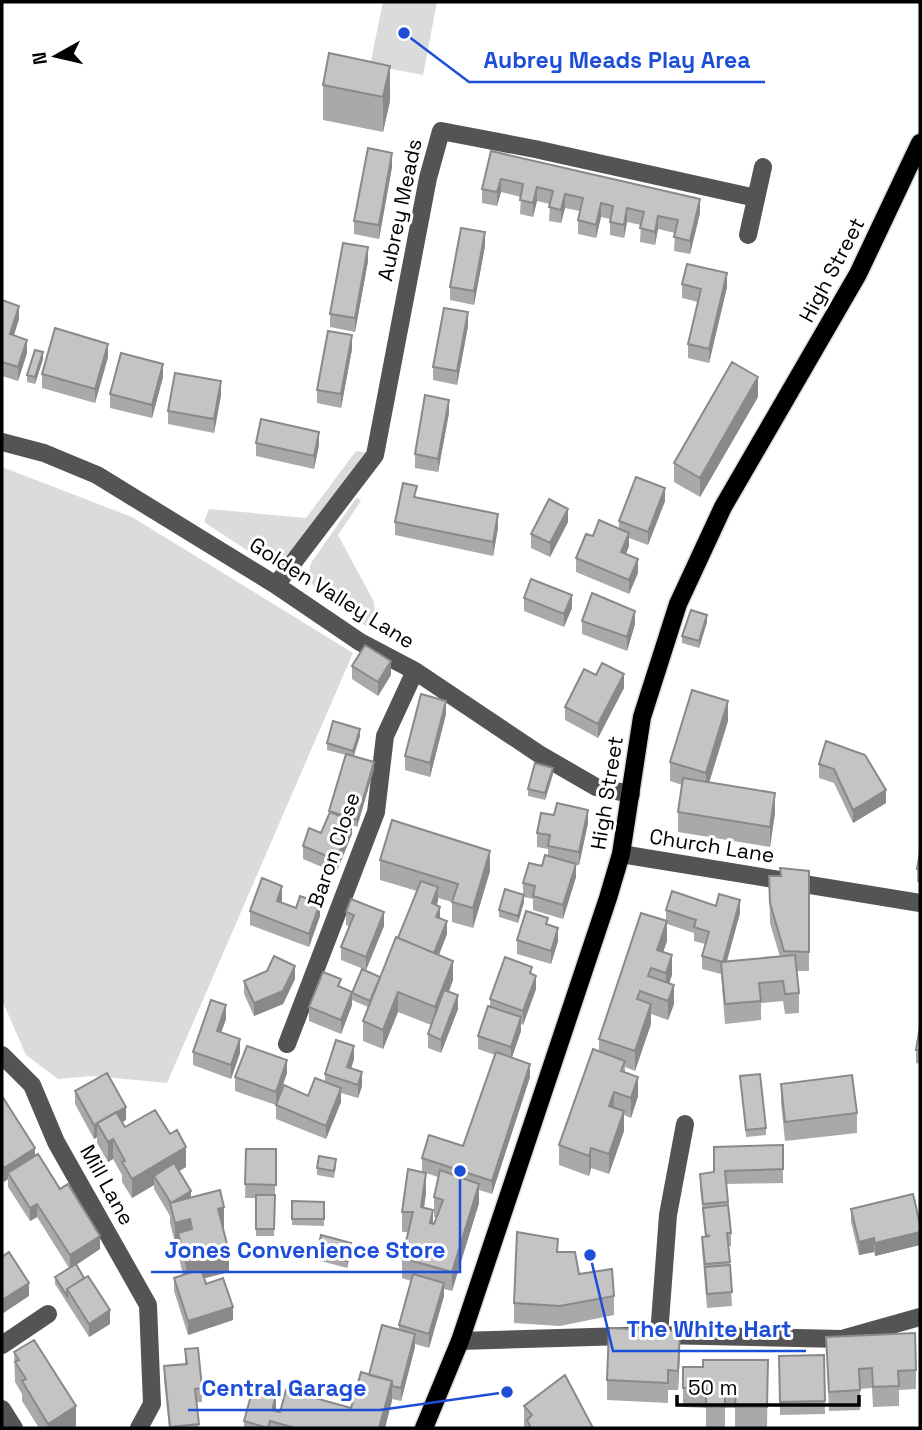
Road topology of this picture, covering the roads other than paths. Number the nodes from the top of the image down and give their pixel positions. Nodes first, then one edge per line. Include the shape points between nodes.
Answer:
1 (920, 143) edge
2 (763, 167) dead end
3 (756, 198) junction
4 (748, 235) dead end
5 (2, 442) edge
6 (276, 586) junction
7 (415, 670) junction
8 (631, 794) junction
9 (621, 853) junction
10 (920, 904) edge
11 (287, 1044) dead end
12 (2, 1055) edge
13 (685, 1124) dead end
14 (48, 1314) dead end
15 (920, 1317) edge
16 (659, 1335) junction
17 (460, 1341) junction
18 (2, 1345) edge
19 (2, 1409) edge
20 (14, 1428) edge
21 (139, 1428) edge
22 (424, 1428) edge

1 - 8 main road, High Street via 845,299 723,507 678,604 642,717
2 - 3 street
3 - 4 street
3 - 6 street, Aubrey Meads via 441,131 375,455
5 - 6 street, Golden Valley Lane via 97,475
6 - 7 street, Golden Valley Lane via 360,642
7 - 8 street, Golden Valley Lane via 596,787
7 - 11 street, Baron Close via 385,736 376,812
8 - 9 main road, High Street
9 - 10 street, Church Lane
9 - 17 main road, High Street
12 - 21 street, Mill Lane via 32,1084 56,1142 148,1305 152,1404
13 - 16 street via 668,1215
14 - 18 street
15 - 16 street via 842,1339
16 - 17 street
17 - 22 main road, High Street
19 - 20 street

